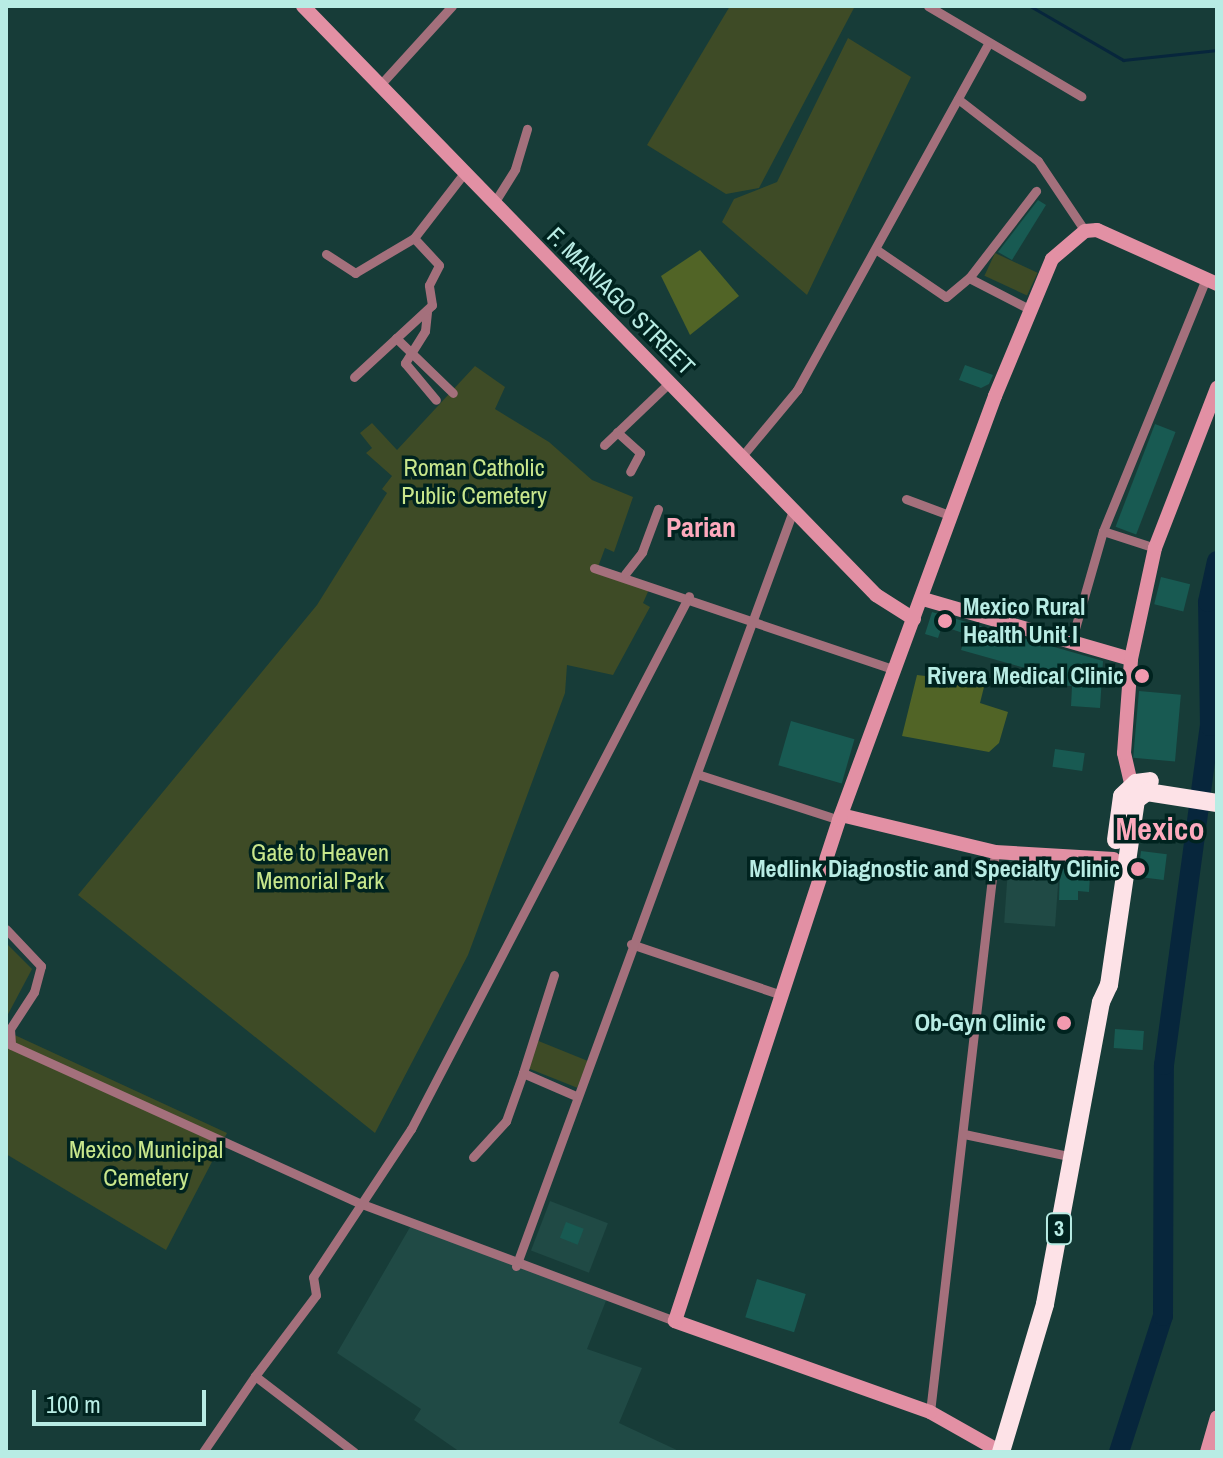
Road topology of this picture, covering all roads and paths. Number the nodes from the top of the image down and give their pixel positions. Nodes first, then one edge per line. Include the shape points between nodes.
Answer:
1 (303, 6) edge
2 (452, 6) edge
3 (928, 6) edge
4 (988, 44) junction
5 (380, 85) junction
6 (1081, 96) dead end
7 (958, 99) junction
8 (527, 129) dead end
9 (465, 172) junction
10 (1036, 191) dead end
11 (494, 203) junction
12 (1085, 231) junction
13 (414, 238) junction
14 (877, 250) junction
15 (326, 254) dead end
16 (969, 278) junction
17 (1211, 281) edge
18 (1031, 310) junction
19 (427, 312) junction
20 (396, 338) junction
21 (411, 353) junction
22 (354, 377) dead end
23 (670, 382) junction
24 (1217, 388) edge
25 (453, 393) dead end
26 (436, 400) dead end
27 (617, 432) junction
28 (604, 445) dead end
29 (743, 455) junction
30 (630, 472) dead end
31 (906, 499) dead end
32 (794, 508) junction
33 (658, 509) dead end
34 (949, 515) junction
35 (1103, 531) junction
36 (1155, 548) junction
37 (594, 568) dead end
38 (625, 574) junction
39 (689, 596) junction
40 (923, 599) junction
41 (914, 619) junction
42 (750, 622) junction
43 (1072, 639) junction
44 (1131, 659) junction
45 (893, 669) junction
46 (697, 774) junction
47 (1169, 788) junction
48 (1217, 790) edge
49 (1132, 794) junction
50 (1217, 803) edge
51 (840, 818) junction
52 (995, 852) junction
53 (1114, 859) junction
54 (6, 929) edge
55 (631, 944) junction
56 (554, 975) dead end
57 (779, 994) junction
58 (1101, 1002) junction
59 (523, 1073) junction
60 (576, 1096) junction
61 (964, 1134) junction
62 (473, 1157) dead end
63 (1073, 1157) junction
64 (362, 1204) junction
65 (516, 1266) junction
66 (675, 1321) junction
67 (255, 1376) junction
68 (930, 1412) junction
69 (1217, 1417) edge
70 (203, 1452) edge
71 (354, 1452) edge
72 (1001, 1452) edge
73 (1207, 1452) edge

1 - 5 main road, F. MANIAGO STREET
2 - 5 street
3 - 4 street
4 - 6 street
4 - 7 street
5 - 9 main road, F. MANIAGO STREET
7 - 12 street via 1038,161
7 - 14 street
8 - 11 street via 515,169
9 - 11 main road, F. MANIAGO STREET
9 - 13 street
10 - 16 street
11 - 23 main road, F. MANIAGO STREET
12 - 17 main road via 1110,234
12 - 18 main road via 1052,259
13 - 15 street via 355,273
13 - 19 street via 439,265 429,285
14 - 16 street via 926,280 941,297
14 - 29 street via 797,390
16 - 18 street
17 - 35 street
18 - 34 main road
19 - 20 street via 414,317
19 - 21 street
20 - 21 street
20 - 22 street
21 - 25 street
21 - 26 street via 405,363
23 - 27 street
23 - 29 main road, F. MANIAGO STREET
24 - 36 main road
27 - 28 street
27 - 30 street via 640,453
29 - 32 main road, F. MANIAGO STREET
31 - 34 street
32 - 41 main road, F. MANIAGO STREET via 876,595
32 - 42 street
33 - 38 street via 642,552
34 - 40 main road
35 - 36 street
35 - 43 street
36 - 44 main road
37 - 38 street
38 - 39 street
39 - 42 street
39 - 64 street via 525,901 411,1129
40 - 41 main road
40 - 43 main road
41 - 45 main road
42 - 45 street
42 - 46 street
43 - 44 main road
44 - 49 main road via 1124,726
45 - 51 main road
46 - 51 street
46 - 55 street
47 - 48 highway
47 - 49 highway via 1147,781
47 - 50 highway
49 - 53 highway, 3 via 1119,806
49 - 58 highway, 3 via 1109,985
51 - 52 main road
51 - 57 main road
52 - 53 main road
52 - 61 street
53 - 58 highway, 3
54 - 64 street via 41,966 34,992 10,1029 11,1045
55 - 57 street
55 - 60 street
56 - 59 street
57 - 66 main road
58 - 63 highway, 3
59 - 60 street
59 - 62 street via 506,1121
60 - 65 street
61 - 63 street
61 - 68 street
63 - 72 highway, 3 via 1033,1361
64 - 65 street
64 - 67 street via 311,1281 316,1295
65 - 66 street
66 - 68 main road
67 - 70 street
67 - 71 street
68 - 72 main road
69 - 73 main road

